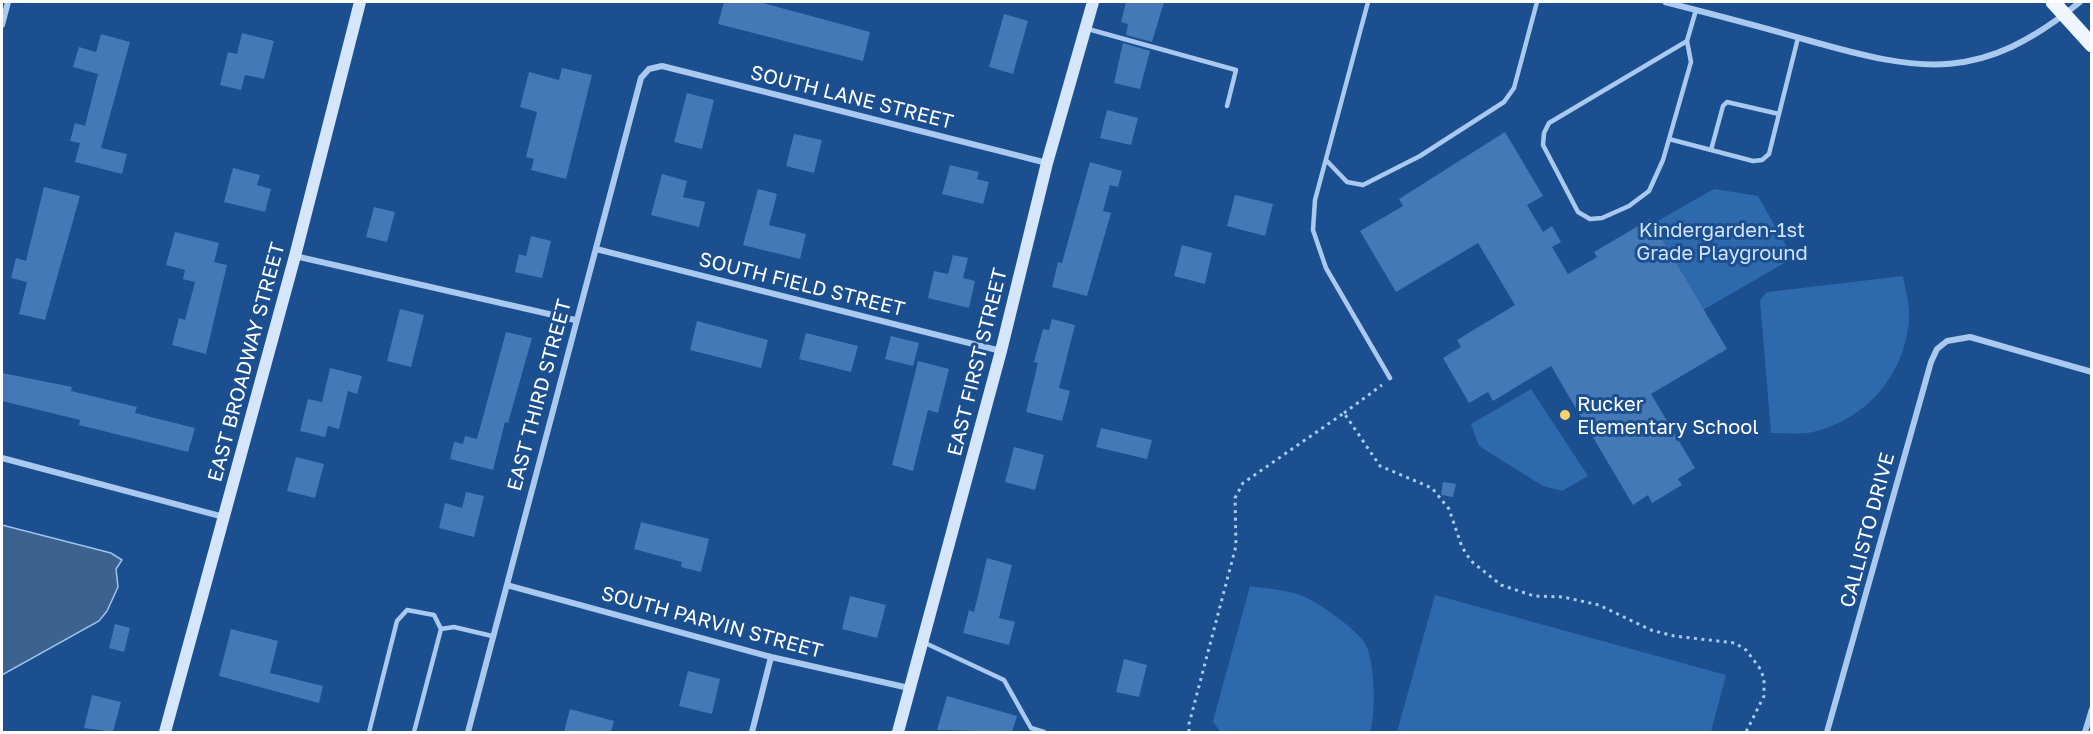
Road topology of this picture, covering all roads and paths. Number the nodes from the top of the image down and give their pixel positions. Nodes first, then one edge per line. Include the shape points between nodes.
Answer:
1 (8, 2) edge
2 (360, 2) edge
3 (1093, 2) edge
4 (1368, 2) edge
5 (1537, 2) edge
6 (1665, 2) edge
7 (2053, 2) edge
8 (2080, 2) edge
9 (1696, 10) junction
10 (2064, 15) junction
11 (2, 25) edge
12 (1085, 29) junction
13 (1798, 38) junction
14 (1687, 41) junction
15 (2091, 45) edge
16 (650, 69) joint
17 (1227, 106) dead end
18 (1779, 114) junction
19 (1669, 139) junction
20 (1711, 150) junction
21 (1326, 160) junction
22 (1047, 163) junction
23 (596, 249) junction
24 (295, 256) junction
25 (575, 320) junction
26 (1001, 351) junction
27 (2091, 372) edge
28 (1390, 378) joint
29 (1344, 413) junction
30 (2, 458) edge
31 (224, 517) junction
32 (507, 585) junction
33 (441, 629) junction
34 (492, 636) junction
35 (923, 642) junction
36 (771, 657) junction
37 (909, 688) junction
38 (2091, 709) edge
39 (165, 732) edge
40 (369, 732) edge
41 (414, 732) edge
42 (468, 732) edge
43 (752, 732) edge
44 (898, 732) edge
45 (1044, 732) edge
46 (1189, 732) edge
47 (1746, 732) edge
48 (1827, 732) edge
49 (2085, 732) edge

1 - 11 street
2 - 24 street, EAST BROADWAY STREET
3 - 12 street, EAST FIRST STREET
4 - 21 lane
5 - 21 lane via 1514,88 1504,102 1419,156 1363,185 1347,182
6 - 9 street
7 - 10 main road
8 - 10 street
9 - 13 street
9 - 14 lane
10 - 13 street via 2009,50 1943,66 1886,62
10 - 15 main road
12 - 17 lane via 1236,70
12 - 22 street, EAST FIRST STREET
13 - 18 lane
14 - 19 lane via 1691,62
14 - 19 lane via 1549,123 1543,145 1578,212 1590,219 1629,206 1648,191
16 - 22 street, SOUTH LANE STREET via 662,66
16 - 23 street, EAST THIRD STREET via 641,78
18 - 20 lane via 1769,154 1762,160
18 - 20 lane via 1727,102
19 - 20 lane
21 - 28 lane via 1315,200 1313,230 1326,268
22 - 26 street, EAST FIRST STREET
23 - 25 street, EAST THIRD STREET
23 - 26 street, SOUTH FIELD STREET
24 - 25 street
24 - 31 street, EAST BROADWAY STREET
25 - 32 street, EAST THIRD STREET
26 - 35 street, EAST FIRST STREET
27 - 48 street, CALLISTO DRIVE via 1970,337 1947,341 1938,349 1931,362
28 - 29 path
29 - 46 path via 1243,483 1235,498 1236,546
29 - 47 path via 1380,466 1432,488 1449,509 1471,561 1501,585 1534,596 1599,605 1651,630 1735,643 1746,650 1764,678 1764,696
30 - 31 street
31 - 39 street, EAST BROADWAY STREET
32 - 34 street, EAST THIRD STREET
32 - 36 street, SOUTH PARVIN STREET
33 - 34 lane via 454,627
33 - 40 lane via 434,615 425,613 406,610 397,621
33 - 41 lane
34 - 42 street, EAST THIRD STREET
35 - 37 street, EAST FIRST STREET
35 - 45 lane via 1004,680 1031,728
36 - 37 street, SOUTH PARVIN STREET
36 - 43 street
37 - 44 street, EAST FIRST STREET
38 - 49 street

